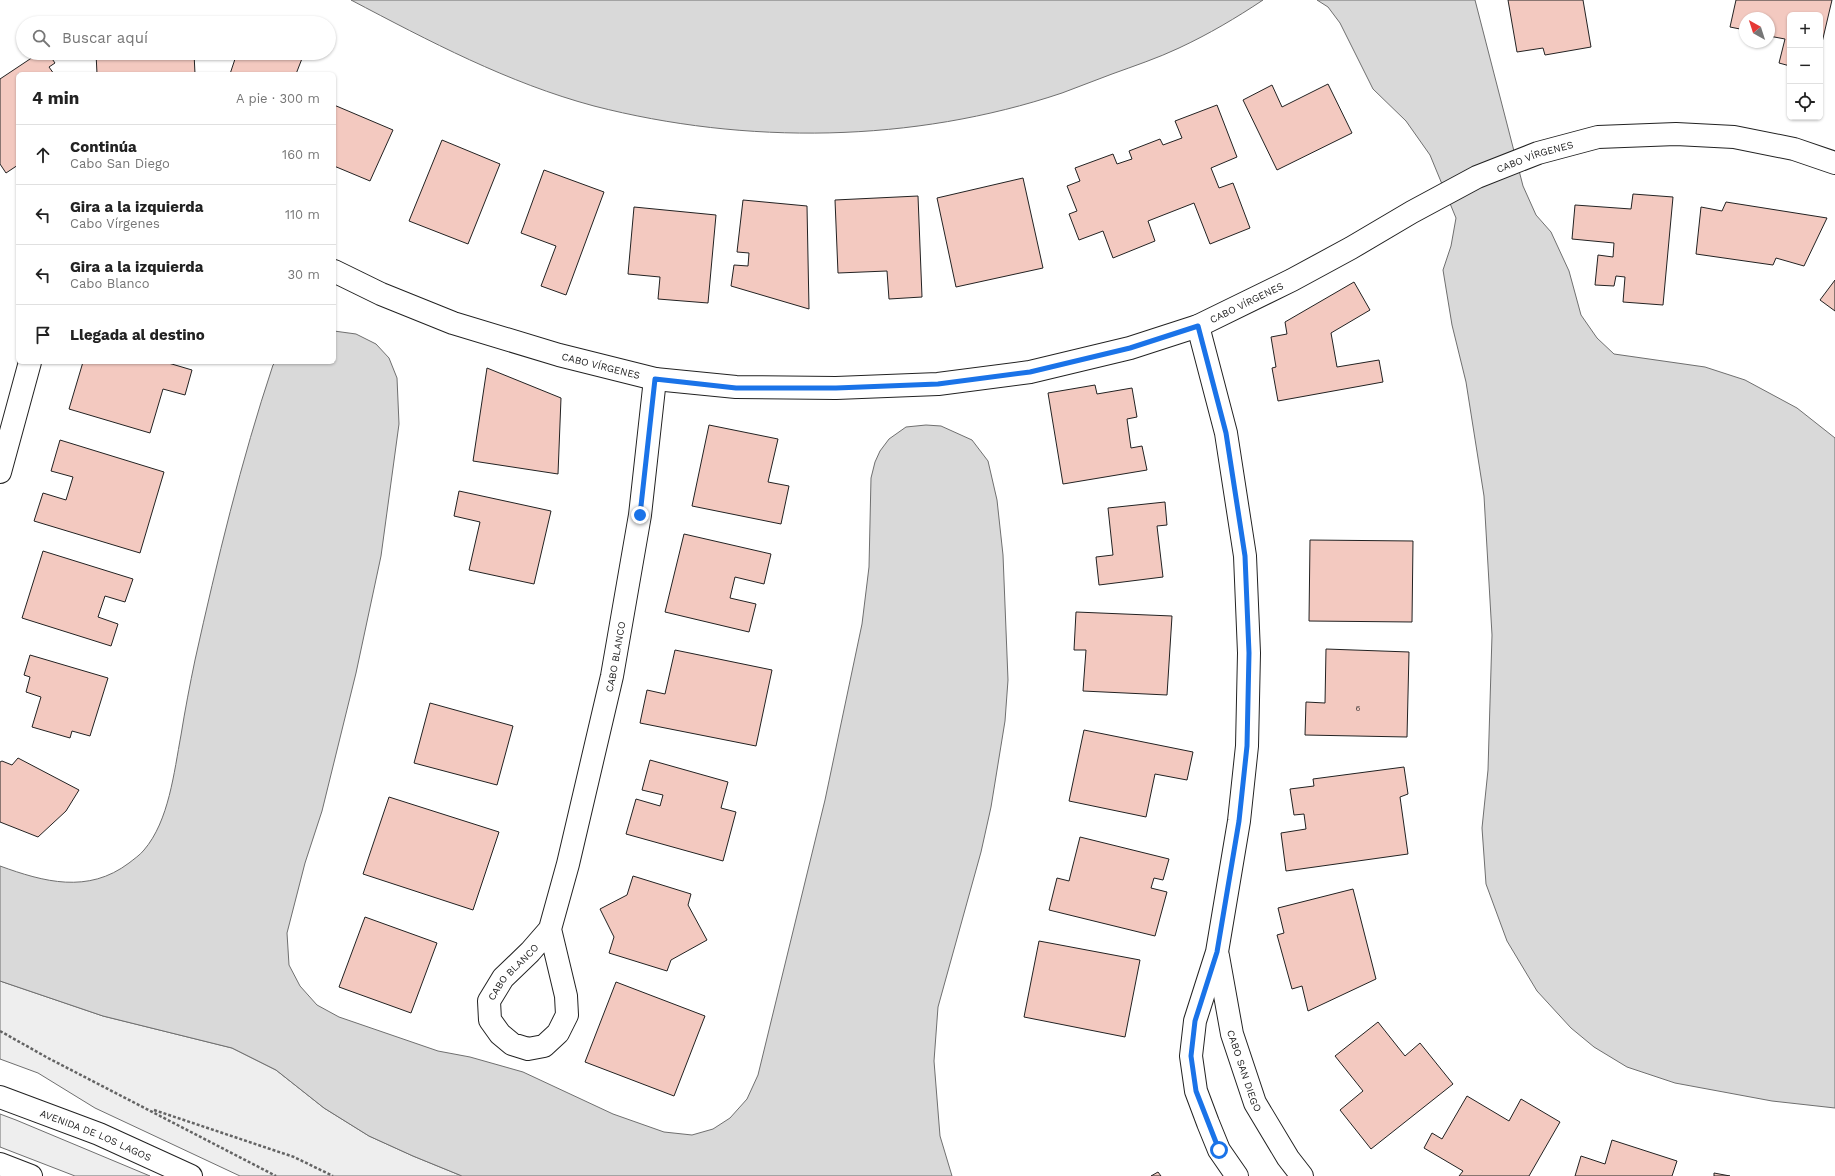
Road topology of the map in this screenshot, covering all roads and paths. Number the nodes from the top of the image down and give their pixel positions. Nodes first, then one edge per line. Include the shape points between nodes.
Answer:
1 (1835, 163) edge
2 (336, 272) edge
3 (1198, 326) junction
4 (29, 364) edge
5 (655, 379) junction
6 (0, 472) edge
7 (550, 929) junction
8 (1217, 952) junction
9 (0, 1031) edge
10 (0, 1097) edge
11 (146, 1107) junction
12 (0, 1164) edge
13 (31, 1176) edge
14 (191, 1176) edge
15 (276, 1176) edge
16 (333, 1176) edge
17 (1236, 1176) edge
18 (1302, 1176) edge

1 - 3 street, CABO VÍRGENES via 1794,149 1734,137 1676,134 1598,137 1538,153 1477,178 1292,280
2 - 5 street, CABO VÍRGENES via 381,294 454,323 559,355
3 - 5 street, CABO VÍRGENES via 1130,348 1030,372 938,384 736,388
3 - 8 street, CABO SAN DIEGO via 1226,433 1245,556 1249,653 1247,746 1239,821
4 - 6 street
5 - 7 street, CABO BLANCO via 640,515 612,676 568,864
7 - 7 street, CABO BLANCO via 503,978 489,1001 490,1020 500,1034 512,1044 528,1049 544,1046 558,1033 567,1015 566,996
8 - 17 street, CABO SAN DIEGO via 1195,1021 1191,1056 1196,1091 1208,1124 1219,1150
8 - 18 street, CABO SAN DIEGO via 1232,1034 1255,1104
9 - 11 path
10 - 14 street, AVENIDA DE LOS LAGOS via 99,1134
11 - 15 path
11 - 16 path via 294,1157
12 - 13 street

